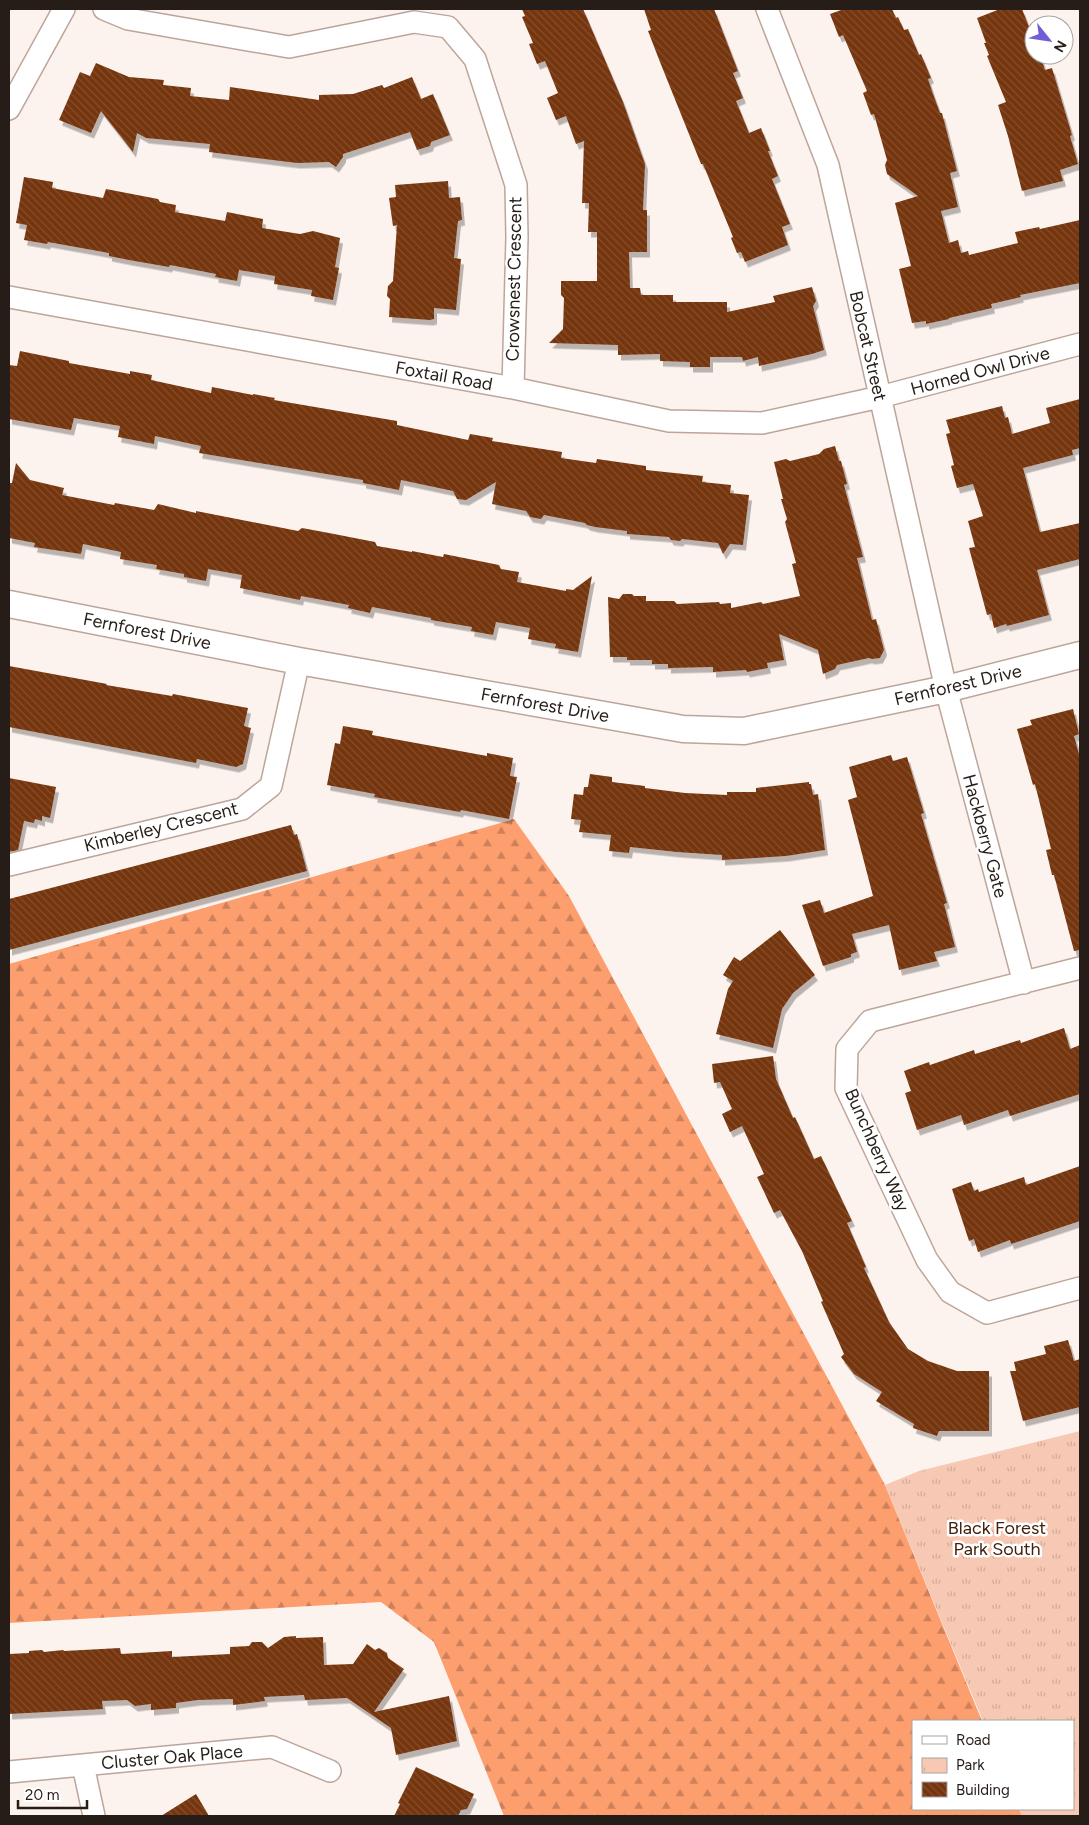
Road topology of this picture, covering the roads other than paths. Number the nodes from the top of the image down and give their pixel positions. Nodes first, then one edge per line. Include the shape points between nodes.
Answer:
1 (64, 9) edge
2 (104, 9) edge
3 (767, 9) edge
4 (9, 109) edge
5 (9, 298) edge
6 (1080, 344) edge
7 (513, 388) junction
8 (880, 397) junction
9 (9, 604) edge
10 (1080, 655) edge
11 (299, 661) junction
12 (946, 689) junction
13 (9, 865) edge
14 (1080, 968) edge
15 (1024, 983) junction
16 (1080, 1288) edge
17 (83, 1765) junction
18 (330, 1771) dead end
19 (9, 1772) edge
20 (94, 1816) edge

1 - 4 street
2 - 7 street, Crowsnest Crescent via 128,19 289,47 414,22 448,27 475,59 516,185
3 - 8 street, Bobcat Street via 828,166
5 - 7 street, Foxtail Road
6 - 8 street, Horned Owl Drive
7 - 8 street, Foxtail Road via 669,421 762,423
8 - 12 street, Bobcat Street
9 - 11 street, Fernforest Drive
10 - 12 street, Fernforest Drive
11 - 12 street, Fernforest Drive via 683,730 744,731
11 - 13 street, Kimberley Crescent via 271,786 242,809
12 - 15 street, Hackberry Gate
14 - 15 street, Bunchberry Way
15 - 16 street, Bunchberry Way via 870,1021 847,1049 846,1088 927,1260 950,1292 987,1313
17 - 18 street, Cluster Oak Place via 272,1747
17 - 19 street, Cluster Oak Place
17 - 20 street

